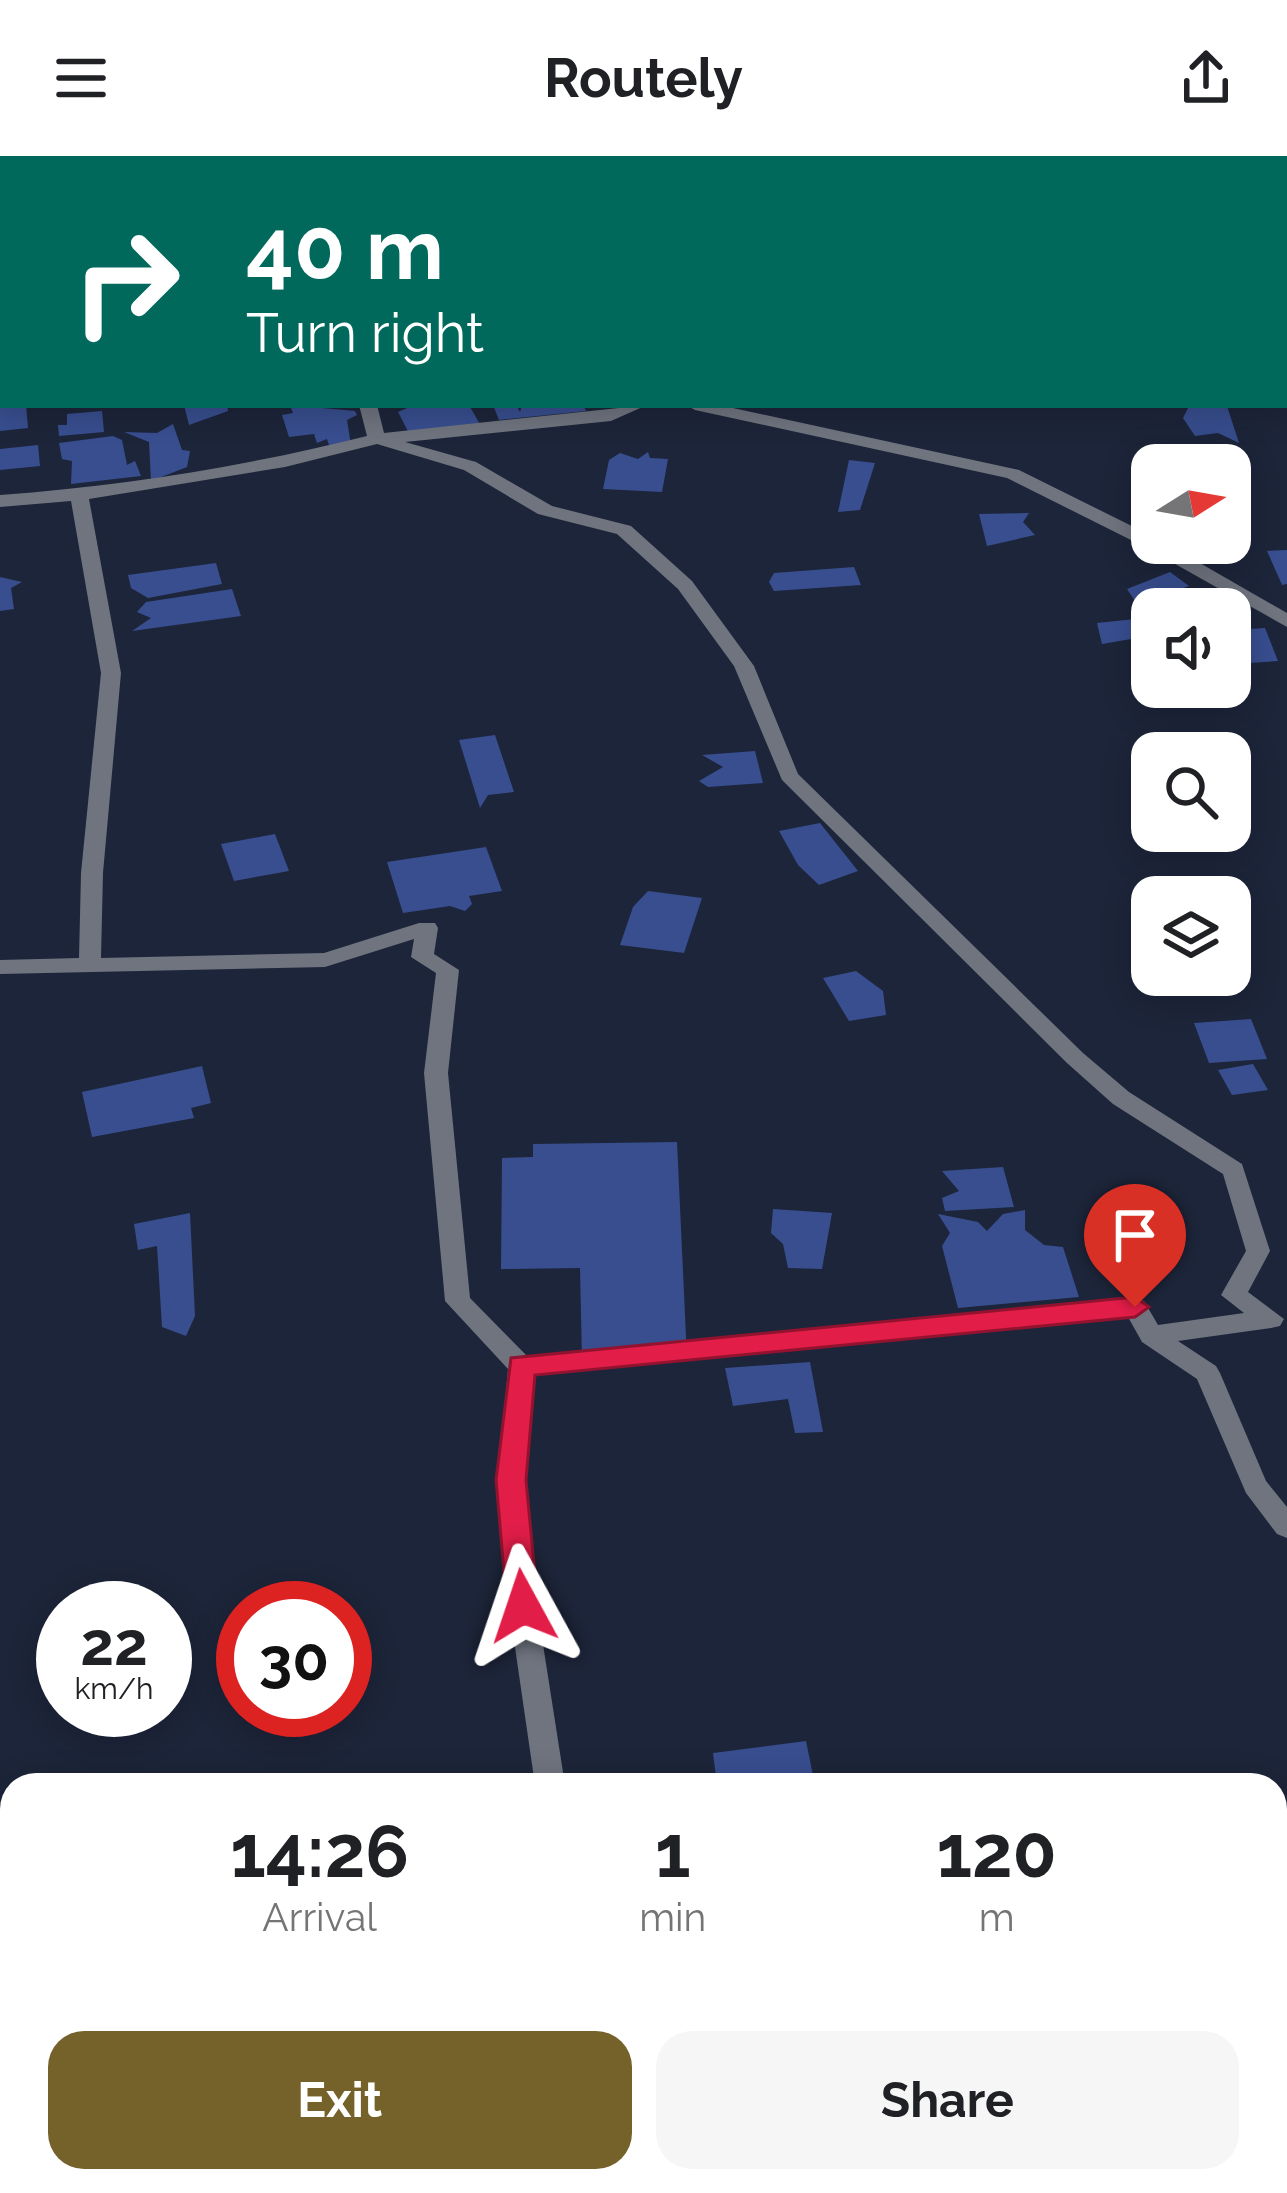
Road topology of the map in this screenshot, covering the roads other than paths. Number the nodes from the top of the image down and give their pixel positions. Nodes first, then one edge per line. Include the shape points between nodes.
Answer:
1 (369, 408) edge
2 (631, 408) edge
3 (709, 408) edge
4 (377, 439) junction
5 (79, 495) junction
6 (0, 501) edge
7 (1131, 533) edge
8 (1188, 564) edge
9 (1287, 621) edge
10 (90, 964) junction
11 (0, 967) edge
12 (1150, 1335) junction
13 (521, 1366) junction
14 (1287, 1527) edge
15 (548, 1773) edge

1 - 4 street
2 - 4 street
3 - 7 street via 1013,474
4 - 5 street
4 - 12 street via 470,466 545,510 624,530 686,585 744,666 789,776 1075,1058 1121,1098 1234,1170 1258,1251 1234,1295 1270,1319
5 - 6 street
5 - 10 street via 110,673
8 - 9 street
10 - 11 street
10 - 13 street via 325,960 427,928 422,957 448,970 436,1073 458,1300
12 - 13 street via 1135,1307
12 - 14 street via 1207,1373 1256,1486
13 - 15 street via 511,1480

